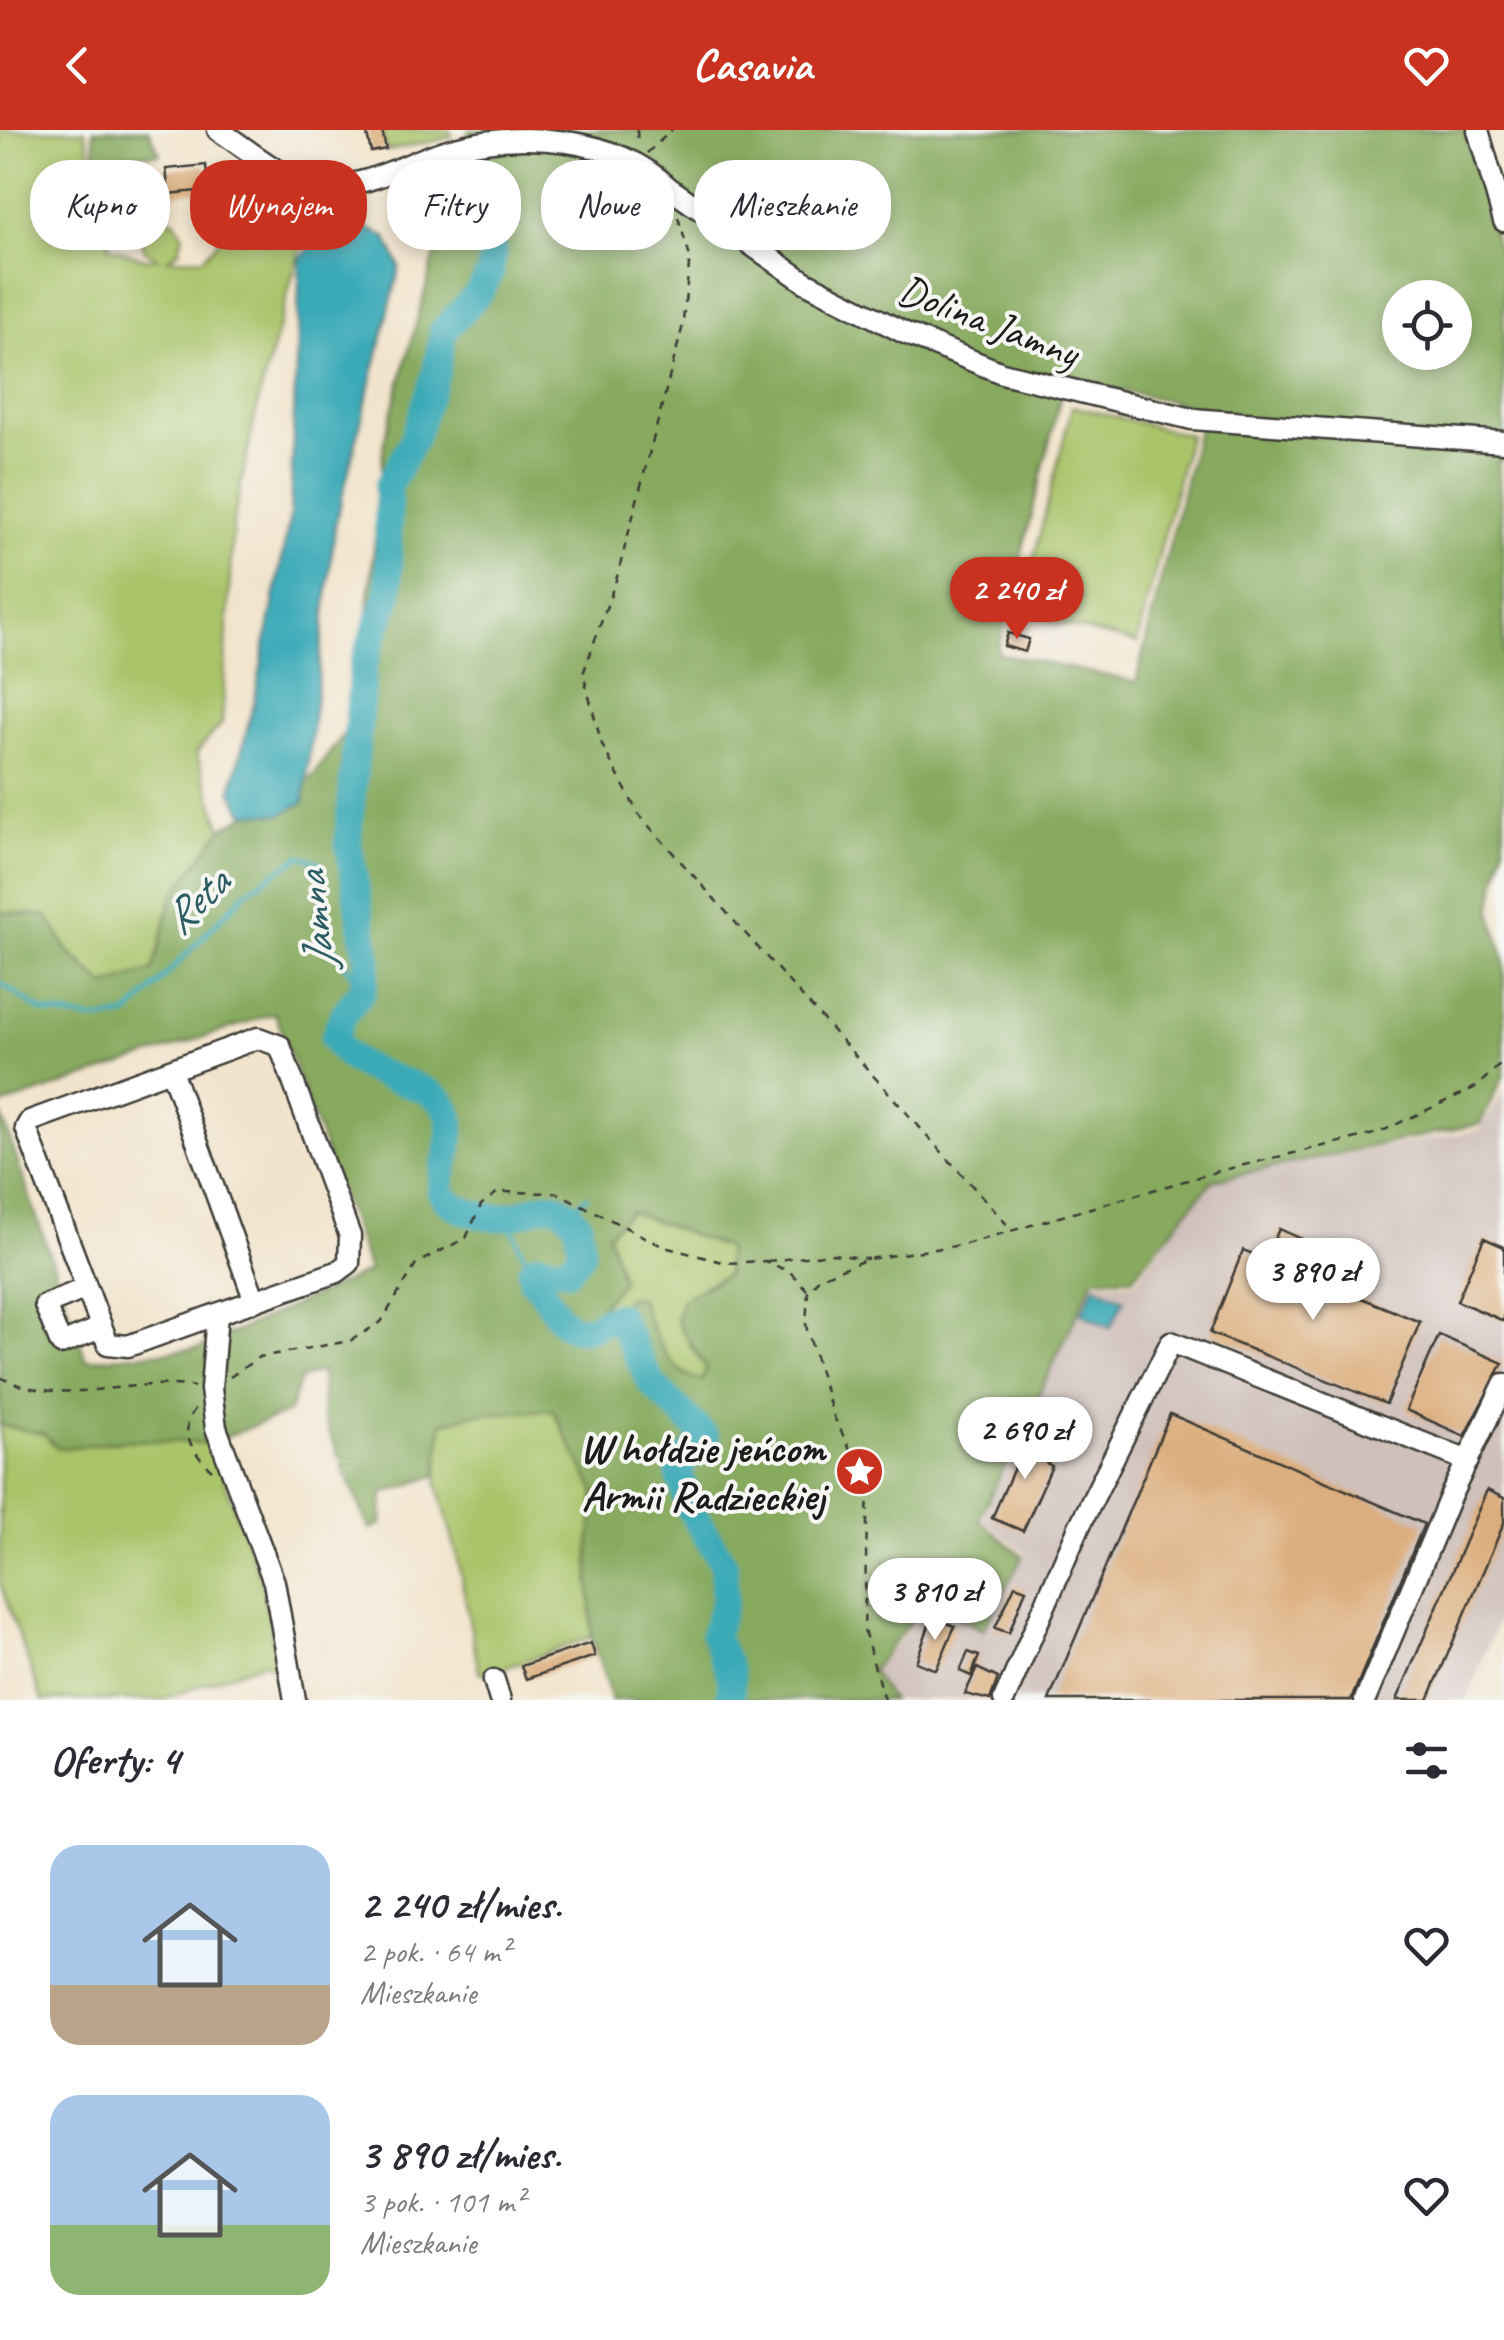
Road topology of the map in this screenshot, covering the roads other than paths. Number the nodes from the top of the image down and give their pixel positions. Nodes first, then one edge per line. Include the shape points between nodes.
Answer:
1 (218, 130) edge
2 (1478, 130) edge
3 (1504, 221) edge
4 (1504, 442) edge
5 (172, 1070) junction
6 (84, 1289) junction
7 (255, 1301) junction
8 (217, 1314) junction
9 (98, 1329) junction
10 (1504, 1384) edge
11 (1468, 1460) junction
12 (295, 1700) edge
13 (1004, 1700) edge
14 (1365, 1700) edge

1 - 4 street, Dolina Jamny via 299,182 322,186 353,183 483,142 586,144 636,162 805,282 905,334 1002,373 1192,419
2 - 3 street
5 - 6 street via 30,1121 26,1128
5 - 7 street
5 - 7 street via 258,1038 280,1046 350,1236 349,1263 337,1272
6 - 9 street
6 - 9 street via 45,1304 61,1344
7 - 8 street
8 - 9 street via 128,1346 108,1344
8 - 12 street via 210,1389 216,1428 274,1582
10 - 11 street
11 - 13 street via 1172,1342
11 - 14 street

